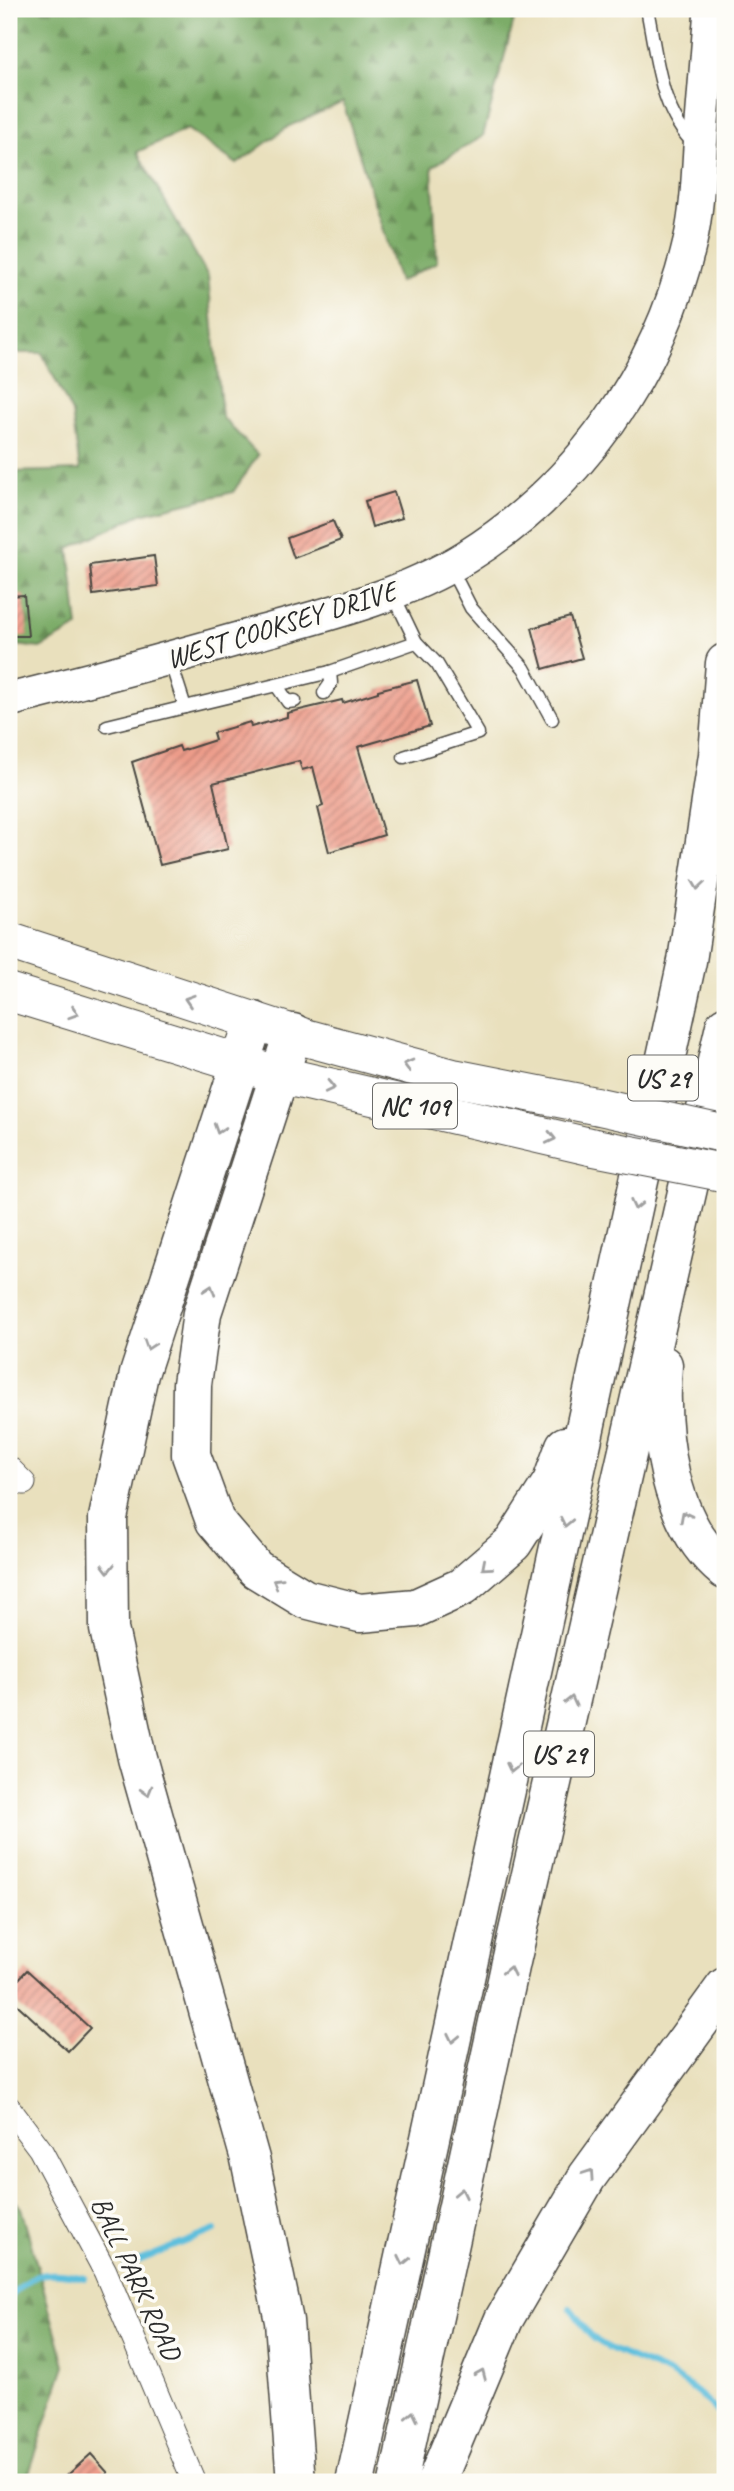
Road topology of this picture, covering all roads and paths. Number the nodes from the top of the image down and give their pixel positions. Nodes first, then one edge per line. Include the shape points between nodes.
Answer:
1 (647, 9) edge
2 (711, 9) edge
3 (700, 150) junction
4 (449, 565) junction
5 (393, 594) junction
6 (416, 642) junction
7 (170, 658) junction
8 (725, 663) edge
9 (330, 672) junction
10 (277, 686) junction
11 (324, 693) dead end
12 (9, 700) edge
13 (295, 701) dead end
14 (185, 707) junction
15 (552, 719) dead end
16 (107, 726) dead end
17 (404, 757) dead end
18 (9, 941) edge
19 (9, 992) edge
20 (254, 1021) junction
21 (725, 1026) edge
22 (293, 1033) junction
23 (240, 1064) junction
24 (279, 1075) junction
25 (725, 1134) edge
26 (725, 1173) edge
27 (668, 1275) junction
28 (607, 1336) junction
29 (725, 1570) edge
30 (725, 1987) edge
31 (9, 2108) edge
32 (194, 2482) edge
33 (296, 2482) edge
34 (355, 2482) edge
35 (398, 2482) edge
36 (436, 2482) edge

1 - 3 lane via 667,104 682,133
2 - 3 street, WEST COOKSEY DRIVE
3 - 4 street, WEST COOKSEY DRIVE via 689,244 659,336 634,386 604,430 546,494 506,528
4 - 5 street, WEST COOKSEY DRIVE
4 - 15 lane via 471,608 524,667
5 - 6 lane
5 - 7 street, WEST COOKSEY DRIVE
6 - 9 lane
6 - 17 lane via 437,664 478,733
7 - 12 street, WEST COOKSEY DRIVE
7 - 14 lane
8 -> 28 highway, US 29 via 718,755 687,961
9 - 10 lane
9 - 11 lane via 331,683
10 - 13 lane via 288,702
10 - 14 lane
14 - 16 lane
20 -> 18 main road, NC 109
19 -> 23 main road, NC 109
20 - 22 main road, NC 109
20 - 23 highway
21 - 27 highway, US 29
22 - 24 highway
25 -> 22 main road, NC 109, bridge via 455,1077
23 - 24 main road, NC 109
23 -> 33 highway via 139,1374 108,1518 108,1629 137,1758 250,2159 284,2321
24 -> 26 main road, NC 109, bridge
28 -> 24 highway via 552,1482 513,1543 462,1587 416,1608 360,1613 305,1599 256,1569 215,1521 191,1455 192,1384 202,1313
29 -> 27 highway via 710,1557 682,1512 668,1461 661,1395
35 -> 27 highway, US 29
28 -> 34 highway, US 29
36 -> 30 highway via 504,2319 587,2177
31 - 32 street, BALL PARK ROAD via 40,2150 105,2271

